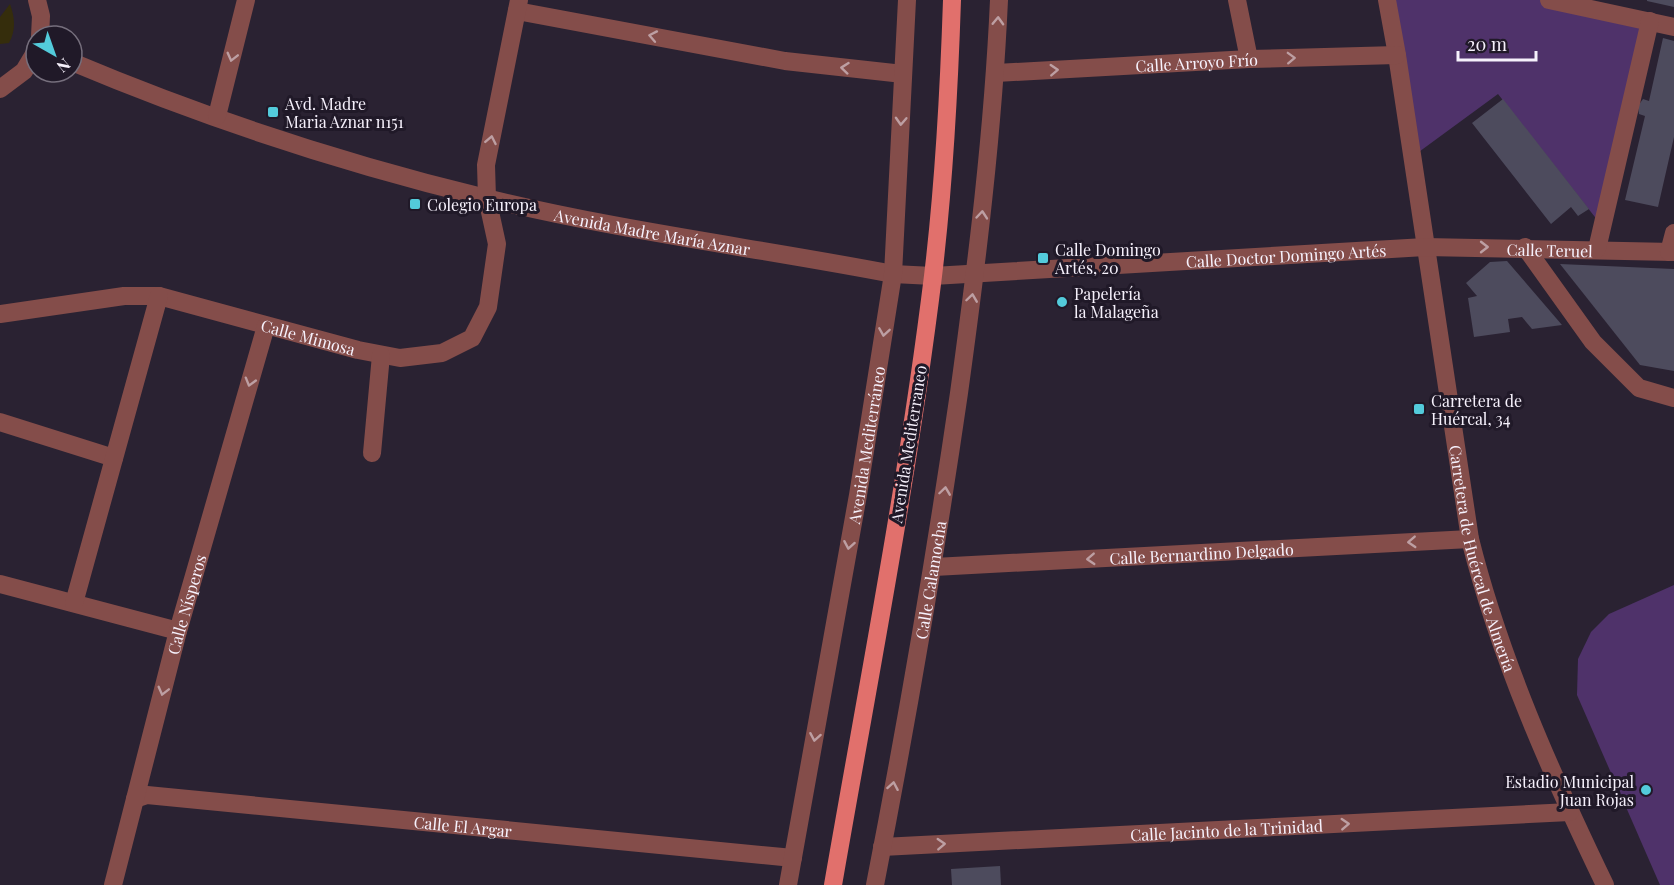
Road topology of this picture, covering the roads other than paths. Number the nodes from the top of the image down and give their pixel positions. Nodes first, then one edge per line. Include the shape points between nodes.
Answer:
1 (37, 0) edge
2 (246, 0) edge
3 (907, 0) edge
4 (952, 0) edge
5 (999, 0) edge
6 (1237, 0) edge
7 (1387, 0) edge
8 (1549, 0) edge
9 (518, 5) edge
10 (1650, 21) junction
11 (41, 24) edge
12 (1674, 27) edge
13 (1397, 56) junction
14 (1249, 59) junction
15 (84, 66) edge
16 (24, 71) edge
17 (996, 73) junction
18 (903, 74) junction
19 (0, 89) edge
20 (217, 116) junction
21 (487, 198) junction
22 (1674, 233) edge
23 (1425, 247) junction
24 (1525, 247) junction
25 (1597, 249) junction
26 (1672, 252) edge
27 (976, 273) junction
28 (893, 274) junction
29 (933, 276) junction
30 (159, 296) junction
31 (0, 314) edge
32 (266, 326) junction
33 (381, 355) junction
34 (1674, 398) edge
35 (0, 422) edge
36 (372, 453) dead end
37 (114, 458) junction
38 (1470, 539) junction
39 (934, 567) junction
40 (0, 584) edge
41 (74, 603) junction
42 (178, 631) junction
43 (135, 799) junction
44 (1570, 812) junction
45 (882, 847) junction
46 (793, 858) junction
47 (113, 885) edge
48 (788, 885) edge
49 (832, 885) edge
50 (875, 885) edge
51 (1605, 885) edge

1 - 11 street
2 -> 20 street
3 - 18 street, Avenida Mediterráneo
4 - 29 main road, Avenida Mediterraneo via 949,100
17 -> 5 street
6 - 14 street
7 - 13 street, Carretera de Huércal de Almería
8 - 10 street
18 -> 9 street via 785,61
21 -> 9 street, Calle Mimosa via 486,165
10 - 12 street
10 - 25 street
14 -> 13 street, Calle Arroyo Frío
13 - 23 street, Carretera de Huércal de Almería
17 -> 14 street, Calle Arroyo Frío
15 - 20 street, Avenida Madre María Aznar
16 - 19 street
27 -> 17 street
18 -> 28 street, Avenida Mediterráneo
20 - 21 street, Avenida Madre María Aznar via 344,159
21 - 28 street, Avenida Madre María Aznar
21 - 33 street, Calle Mimosa via 496,244 488,307 472,338 442,353 400,358
22 - 26 street
23 -> 24 street, Calle Teruel
23 - 27 street, Calle Doctor Domingo Artés
23 - 38 street, Carretera de Huércal de Almería
24 - 25 street, Calle Teruel
24 - 34 street via 1593,342 1639,388
25 - 26 street, Calle Teruel
27 - 29 street, Calle Doctor Domingo Artés
39 -> 27 street, Calle Calamocha
28 - 29 street, Calle Doctor Domingo Artés
28 -> 46 street, Avenida Mediterráneo
29 - 49 main road, Avenida Mediterraneo via 894,534
30 - 31 street, Calle Mimosa via 124,296
30 - 32 street, Calle Mimosa
30 - 37 street
32 - 33 street, Calle Mimosa
32 -> 42 street, Calle Nísperos
33 - 36 street
35 - 37 street
37 - 41 street
38 -> 39 street, Calle Bernardino Delgado
38 - 44 street, Carretera de Huércal de Almería via 1486,604
45 -> 39 street, Calle Calamocha
40 - 41 street
41 - 42 street
42 -> 43 street, Calle Nísperos
43 - 46 street, Calle El Argar via 147,795
43 - 47 street, Calle Nísperos
45 -> 44 street, Calle Jacinto de la Trinidad
44 - 51 street, Carretera de Huércal de Almería
45 - 50 street, Calle Calamocha
46 - 48 street, Avenida Mediterráneo

